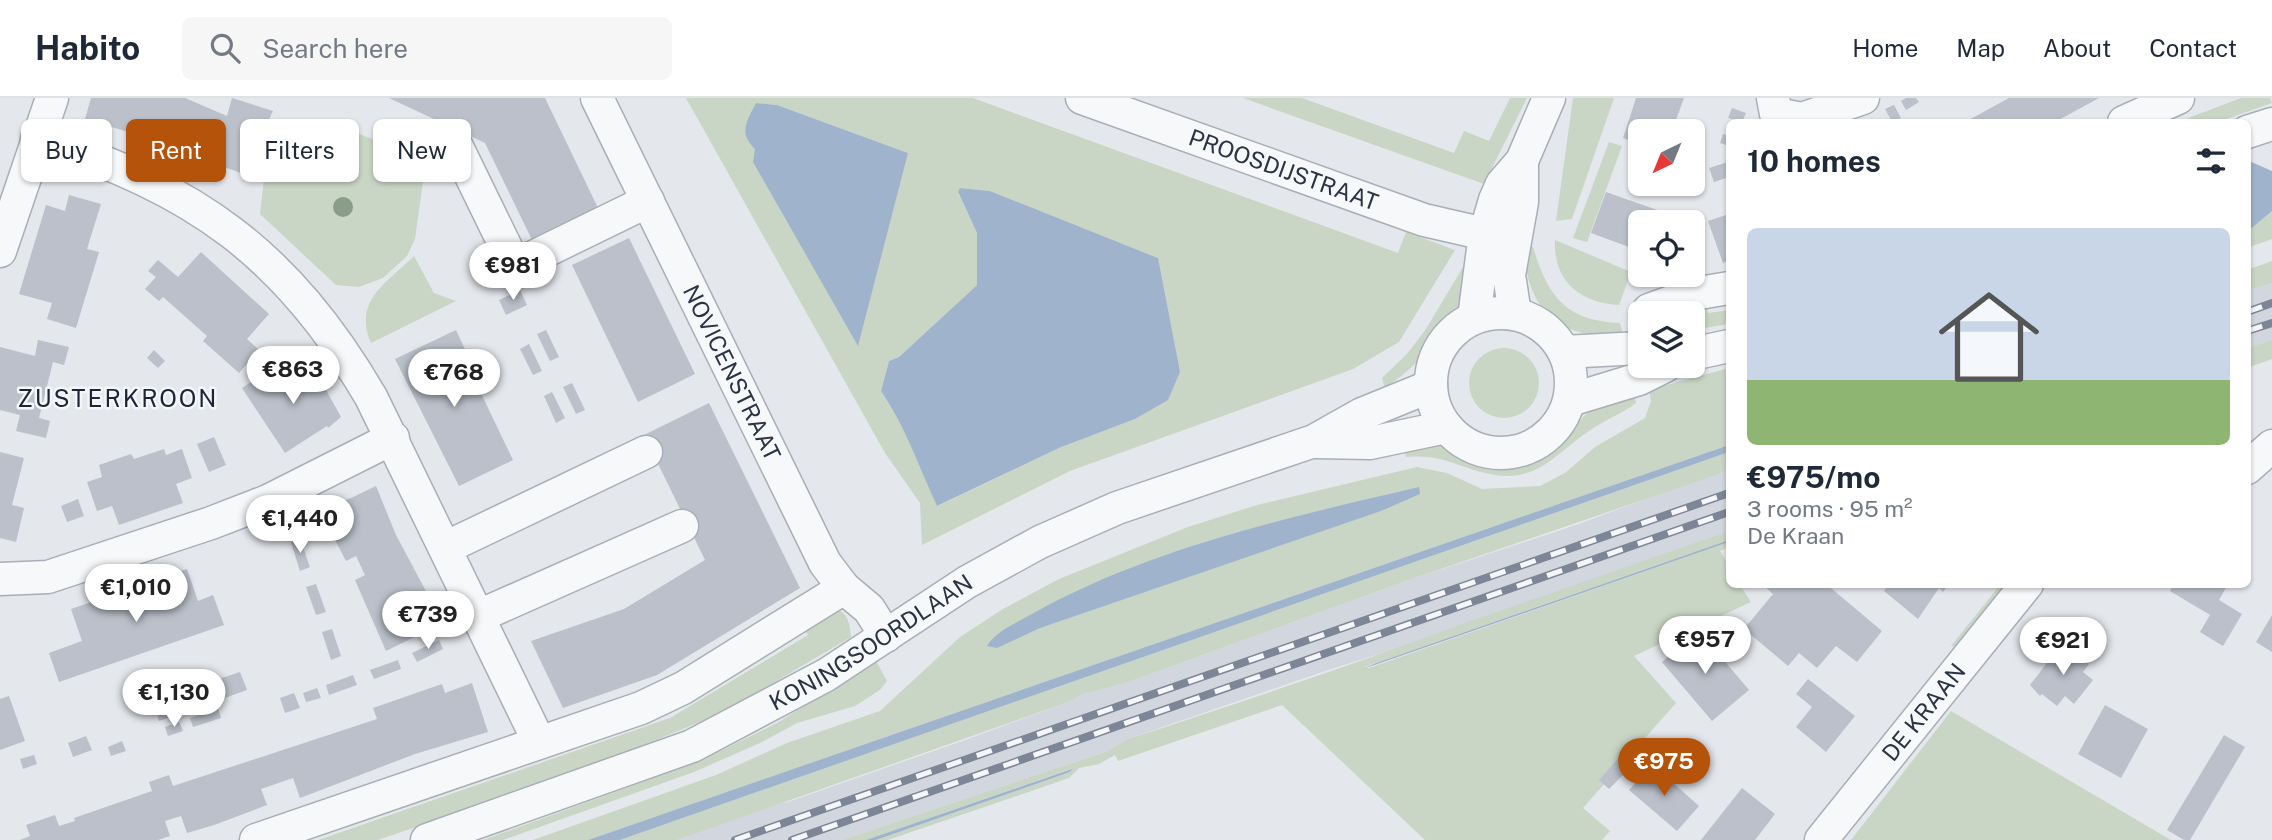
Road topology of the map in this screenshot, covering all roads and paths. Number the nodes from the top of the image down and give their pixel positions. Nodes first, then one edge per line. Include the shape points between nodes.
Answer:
1 (52, 98) edge
2 (597, 98) edge
3 (1082, 98) edge
4 (1549, 98) edge
5 (1773, 98) edge
6 (1863, 98) edge
7 (2178, 98) edge
8 (44, 119) edge
9 (2131, 119) edge
10 (2272, 124) edge
11 (2251, 131) edge
12 (1522, 161) junction
13 (112, 163) edge
14 (471, 176) edge
15 (23, 182) edge
16 (649, 201) junction
17 (1485, 234) junction
18 (0, 251) edge
19 (1726, 288) edge
20 (1674, 301) edge
21 (1515, 314) junction
22 (1474, 318) junction
23 (1726, 347) edge
24 (1628, 349) edge
25 (1705, 351) edge
26 (1564, 352) junction
27 (1641, 378) edge
28 (1431, 386) junction
29 (1570, 400) junction
30 (1446, 427) junction
31 (393, 438) junction
32 (1314, 442) junction
33 (2272, 446) edge
34 (646, 452) dead end
35 (2251, 464) edge
36 (682, 526) dead end
37 (445, 548) junction
38 (0, 579) edge
39 (844, 588) junction
40 (2024, 588) edge
41 (479, 616) junction
42 (886, 636) junction
43 (539, 742) junction
44 (256, 840) edge
45 (427, 840) edge
46 (1821, 840) edge

1 - 8 street
2 - 16 street, NOVICENSTRAAT
3 - 17 street, PROOSDIJSTRAAT via 1424,220
4 - 12 street
5 - 6 street via 1776,114 1802,119
7 - 9 street
10 - 11 street
12 - 17 street via 1502,184
12 - 21 street via 1522,201 1509,275
13 - 31 street via 185,199 228,228 304,301 351,363
14 - 16 street via 515,266
15 - 18 street
16 - 39 street, NOVICENSTRAAT via 825,563
17 - 22 street
19 - 20 street
21 - 22 street
21 - 26 street via 1544,327
22 - 28 street via 1451,334 1436,358
23 - 25 street
24 - 26 street
26 - 29 street via 1572,375
27 - 29 street
28 - 30 street
28 - 32 street, KONINGSOORDLAAN via 1383,404
29 - 30 street via 1559,423 1541,442 1517,452 1491,453 1466,444
30 - 32 street, KONINGSOORDLAAN via 1370,443
31 - 37 street
31 - 38 street via 268,501 211,523 48,578
32 - 42 street, KONINGSOORDLAAN via 1117,508 1040,542 967,582
33 - 35 street
34 - 37 street
36 - 41 street
37 - 41 street
39 - 42 street, NOVICENSTRAAT via 869,608
39 - 43 street via 683,688 641,708
40 - 46 street, DE KRAAN
41 - 43 street
42 - 45 street, KONINGSOORDLAAN via 757,714 692,746
43 - 44 street

